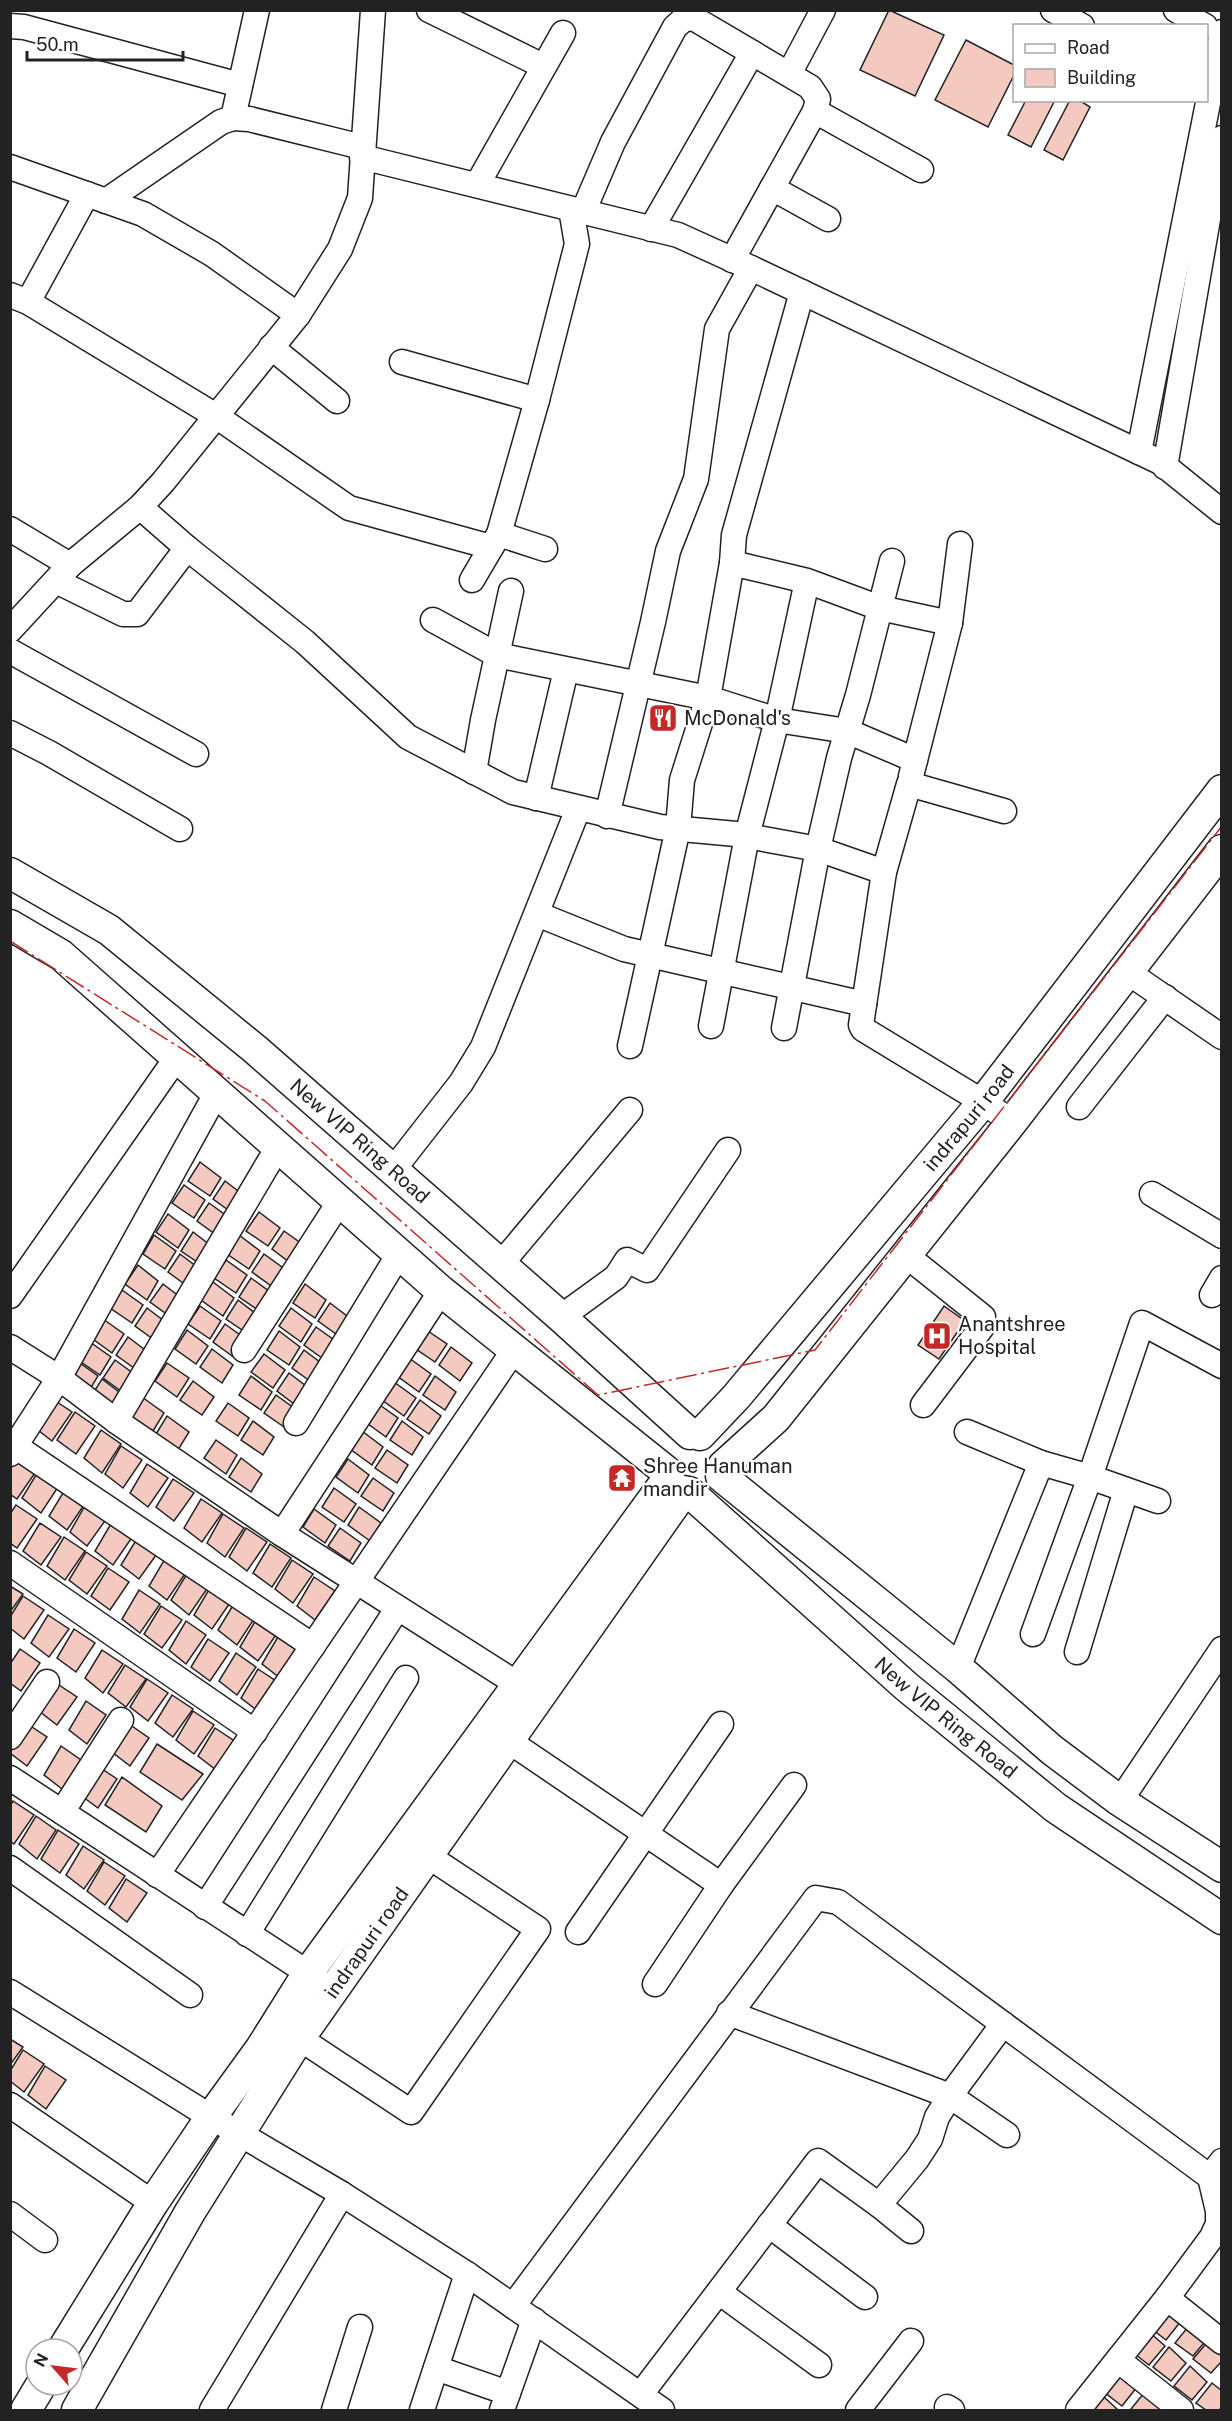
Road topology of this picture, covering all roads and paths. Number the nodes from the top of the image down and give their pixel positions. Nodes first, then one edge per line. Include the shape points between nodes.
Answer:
1 (257, 10) edge
2 (373, 10) edge
3 (429, 10) edge
4 (823, 10) edge
5 (1053, 10) edge
6 (1176, 10) edge
7 (1078, 24) edge
8 (1202, 24) edge
9 (10, 26) edge
10 (563, 33) dead end
11 (1221, 33) edge
12 (752, 53) junction
13 (543, 66) junction
14 (789, 74) junction
15 (240, 85) junction
16 (1213, 93) edge
17 (815, 111) junction
18 (233, 118) junction
19 (1221, 138) edge
20 (362, 152) junction
21 (10, 167) edge
22 (921, 170) dead end
23 (477, 185) junction
24 (772, 188) junction
25 (96, 197) junction
26 (577, 210) junction
27 (828, 219) dead end
28 (651, 229) junction
29 (742, 264) junction
30 (802, 292) junction
31 (19, 298) edge
32 (297, 315) junction
33 (271, 347) junction
34 (402, 362) dead end
35 (537, 400) junction
36 (337, 401) dead end
37 (216, 416) junction
38 (1138, 452) junction
39 (1165, 467) junction
40 (140, 507) junction
41 (1221, 512) edge
42 (10, 529) edge
43 (495, 540) junction
44 (960, 544) dead end
45 (187, 548) junction
46 (545, 549) dead end
47 (892, 561) dead end
48 (732, 563) junction
49 (63, 573) junction
50 (472, 580) dead end
51 (807, 581) junction
52 (511, 591) dead end
53 (880, 608) junction
54 (14, 620) edge
55 (433, 620) dead end
56 (950, 624) junction
57 (10, 651) edge
58 (497, 655) junction
59 (566, 670) junction
60 (638, 685) junction
61 (708, 698) junction
62 (777, 720) junction
63 (848, 731) junction
64 (10, 734) edge
65 (196, 754) dead end
66 (915, 760) junction
67 (474, 772) junction
68 (909, 784) junction
69 (1221, 790) edge
70 (536, 798) junction
71 (579, 809) junction
72 (1004, 811) dead end
73 (607, 816) junction
74 (678, 828) junction
75 (180, 829) dead end
76 (747, 836) junction
77 (818, 849) junction
78 (1221, 850) edge
79 (884, 872) junction
80 (10, 873) edge
81 (537, 914) junction
82 (10, 925) edge
83 (650, 955) junction
84 (722, 971) junction
85 (1126, 971) junction
86 (792, 987) junction
87 (1165, 997) junction
88 (864, 1004) junction
89 (711, 1026) dead end
90 (784, 1028) dead end
91 (1221, 1037) edge
92 (630, 1046) dead end
93 (177, 1057) junction
94 (217, 1092) junction
95 (983, 1102) junction
96 (1079, 1107) dead end
97 (630, 1110) dead end
98 (1012, 1122) junction
99 (278, 1147) junction
100 (728, 1150) dead end
101 (393, 1170) junction
102 (1152, 1194) dead end
103 (340, 1202) junction
104 (1221, 1236) edge
105 (399, 1254) junction
106 (907, 1256) junction
107 (501, 1264) junction
108 (441, 1291) junction
109 (10, 1296) edge
110 (561, 1317) junction
111 (10, 1347) edge
112 (244, 1350) dead end
113 (514, 1350) junction
114 (1221, 1366) edge
115 (59, 1378) junction
116 (923, 1405) dead end
117 (116, 1421) junction
118 (296, 1423) dead end
119 (967, 1432) dead end
120 (695, 1435) junction
121 (13, 1450) edge
122 (1041, 1463) junction
123 (722, 1471) junction
124 (1090, 1477) junction
125 (677, 1483) junction
126 (1126, 1490) junction
127 (1158, 1501) dead end
128 (282, 1534) junction
129 (10, 1563) edge
130 (356, 1583) junction
131 (397, 1609) junction
132 (1032, 1634) dead end
133 (313, 1646) junction
134 (1221, 1649) edge
135 (1077, 1652) dead end
136 (958, 1668) junction
137 (406, 1678) dead end
138 (47, 1682) dead end
139 (529, 1691) junction
140 (122, 1719) dead end
141 (721, 1724) dead end
142 (255, 1732) junction
143 (498, 1733) junction
144 (10, 1737) edge
145 (10, 1778) edge
146 (794, 1785) dead end
147 (1119, 1801) junction
148 (62, 1812) junction
149 (646, 1832) junction
150 (428, 1856) junction
151 (1221, 1867) edge
152 (11, 1870) edge
153 (157, 1875) junction
154 (721, 1885) junction
155 (205, 1907) junction
156 (1221, 1919) edge
157 (578, 1932) dead end
158 (248, 1934) junction
159 (308, 1973) junction
160 (655, 1984) dead end
161 (10, 1992) edge
162 (332, 1992) junction
163 (190, 1995) dead end
164 (729, 2013) junction
165 (1003, 2024) junction
166 (299, 2038) junction
167 (950, 2096) junction
168 (10, 2105) edge
169 (211, 2117) junction
170 (239, 2133) junction
171 (1007, 2135) dead end
172 (1216, 2169) edge
173 (342, 2194) junction
174 (153, 2203) junction
175 (879, 2205) junction
176 (10, 2214) edge
177 (769, 2225) junction
178 (911, 2231) dead end
179 (45, 2240) dead end
180 (1217, 2241) edge
181 (467, 2274) junction
182 (718, 2292) junction
183 (865, 2297) dead end
184 (1167, 2298) junction
185 (513, 2306) junction
186 (534, 2320) junction
187 (360, 2327) dead end
188 (70, 2337) edge
189 (911, 2341) dead end
190 (1221, 2342) edge
191 (1118, 2360) junction
192 (819, 2365) dead end
193 (436, 2368) junction
194 (641, 2394) junction
195 (34, 2397) edge
196 (505, 2402) edge
197 (26, 2410) edge
198 (77, 2410) edge
199 (212, 2410) edge
200 (334, 2410) edge
201 (422, 2410) edge
202 (662, 2410) edge
203 (858, 2410) edge
204 (1078, 2410) edge
205 (1181, 2410) edge

1 - 15 street
2 - 20 street
3 - 13 street
4 - 14 street
5 - 7 street
6 - 8 street
9 - 15 street
10 - 13 street
11 - 16 street
12 - 14 street
12 - 26 street via 695,19 684,18 675,27
12 - 28 street
13 - 23 street
14 - 17 street via 810,87 818,99
15 - 18 street
16 - 38 street
17 - 22 street
17 - 24 street
18 - 20 street via 249,119
18 - 25 street
19 - 39 street
20 - 23 street
20 - 32 street via 360,198 340,249
21 - 25 street
23 - 26 street
24 - 27 street
24 - 29 street
25 - 31 street
25 - 32 street via 143,214 212,254
26 - 28 street
26 - 35 street via 577,244
28 - 29 street via 678,235
29 - 30 street
29 - 60 street via 717,329 696,479 668,551
30 - 38 street
30 - 48 street via 734,535
31 - 37 street
32 - 33 street
33 - 36 street
33 - 37 street
34 - 35 street
35 - 43 street
37 - 40 street
37 - 43 street via 349,508
38 - 39 street
39 - 41 street
40 - 45 street
40 - 49 street
42 - 49 street
43 - 46 street
43 - 50 street
44 - 56 street
45 - 49 street via 137,614 123,614
45 - 67 street via 305,642 408,737
47 - 53 street
48 - 51 street
48 - 61 street
49 - 54 street
51 - 53 street
51 - 62 street
52 - 58 street
53 - 56 street
53 - 63 street
55 - 58 street
56 - 66 street
57 - 65 street
58 - 59 street
58 - 67 street
59 - 60 street
59 - 70 street
60 - 61 street
60 - 73 street
61 - 62 street
61 - 74 street via 682,780
62 - 63 street
62 - 76 street
63 - 66 street
63 - 77 street
64 - 75 street
66 - 68 street
67 - 70 street via 513,792
68 - 72 street
68 - 79 street
69 - 95 main road, indrapuri road
70 - 71 street
71 - 73 street
71 - 81 street
73 - 74 street
74 - 76 street
74 - 83 street
76 - 77 street
76 - 84 street
77 - 79 street
77 - 86 street
78 - 85 main road, indrapuri road
79 - 88 street
80 - 101 main road, New VIP Ring Road via 109,930 256,1050
81 - 83 street via 624,949
81 - 101 street via 473,1065
82 - 93 main road, New VIP Ring Road via 61,955
83 - 84 street
83 - 92 street
84 - 86 street
84 - 89 street
85 - 87 street
85 - 98 main road, indrapuri road
86 - 88 street
86 - 90 street
87 - 91 street
87 - 96 street
88 - 95 street via 863,1029
93 - 94 main road, New VIP Ring Road
93 - 109 street
94 - 99 main road, New VIP Ring Road
94 - 115 street
95 - 98 street
95 - 120 main road, indrapuri road via 736,1397
97 - 107 street
98 - 106 main road, indrapuri road
99 - 103 main road, New VIP Ring Road
99 - 117 street
100 - 110 street via 647,1270 627,1260 616,1277
101 - 107 main road, New VIP Ring Road
102 - 104 street
103 - 105 main road, New VIP Ring Road
103 - 112 street
105 - 108 main road, New VIP Ring Road
105 - 118 street
106 - 116 street via 983,1317 982,1327
106 - 123 main road, indrapuri road via 776,1418
107 - 110 main road, New VIP Ring Road
108 - 113 main road, New VIP Ring Road
108 - 128 street
110 - 120 main road, New VIP Ring Road
111 - 115 street
113 - 125 main road, New VIP Ring Road
113 - 130 street
114 - 124 street via 1142,1323
115 - 117 street
115 - 121 street
117 - 128 street
119 - 122 street
120 - 123 main road via 716,1443 721,1451
120 - 125 main road via 674,1443 668,1450
121 - 133 street
122 - 124 street
122 - 136 street
123 - 125 main road via 704,1491
123 - 136 main road
124 - 126 street
124 - 132 street
125 - 139 main road, indrapuri road
125 - 156 main road, New VIP Ring Road via 907,1687 1056,1808
126 - 127 street
126 - 135 street
128 - 130 street
129 - 142 street
130 - 131 street
130 - 133 street
131 - 139 street
131 - 155 street
133 - 142 street
134 - 147 street
136 - 147 main road via 1052,1750
137 - 158 street
138 - 144 street
139 - 143 main road, indrapuri road
140 - 148 street
141 - 149 street
142 - 153 street
143 - 149 street
143 - 150 main road, indrapuri road
143 - 159 main road, indrapuri road
145 - 148 street
146 - 154 street
147 - 151 main road
148 - 153 street
149 - 154 street
149 - 157 street
150 - 162 main road, indrapuri road
150 - 166 street via 538,1929 411,2112
152 - 163 street
153 - 155 street
154 - 160 street
155 - 158 street
158 - 159 street
159 - 162 street
159 - 169 main road, indrapuri road
161 - 169 street
162 - 166 main road, indrapuri road
164 - 165 street via 816,1898 838,1902
164 - 167 street
164 - 185 street
165 - 167 street
165 - 172 street
166 - 170 main road, indrapuri road
167 - 171 street
167 - 175 street via 917,2159
168 - 174 street
169 - 170 street
169 - 174 main road, indrapuri road
170 - 173 street
170 - 198 main road, indrapuri road
172 - 180 street
173 - 181 street
173 - 199 street
174 - 188 main road, indrapuri road
175 - 177 street via 818,2161
175 - 178 street
176 - 179 street
177 - 182 street
177 - 183 street
180 - 184 street
181 - 185 street
181 - 193 street
182 - 192 street
182 - 194 street
184 - 190 street
184 - 191 street
185 - 186 street
186 - 194 street
186 - 196 street
187 - 200 street
189 - 203 street
191 - 204 street
191 - 205 street
193 - 196 street
193 - 201 street
194 - 202 street
195 - 197 main road

